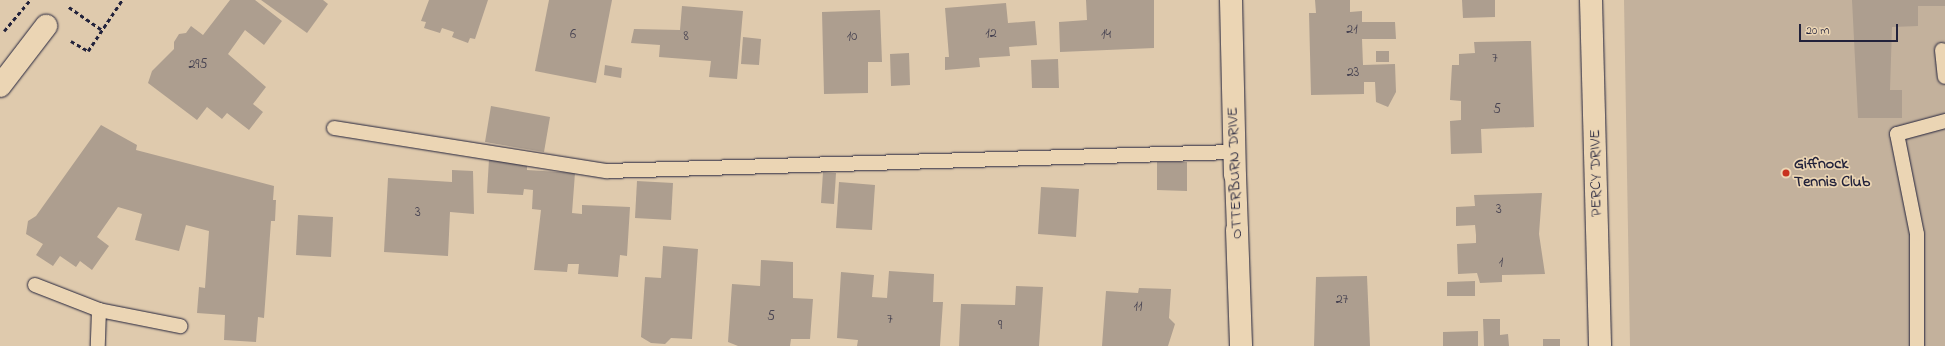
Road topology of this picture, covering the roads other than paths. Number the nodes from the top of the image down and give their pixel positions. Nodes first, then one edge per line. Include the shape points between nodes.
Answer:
1 (1231, 0) edge
2 (1591, 0) edge
3 (46, 26) road end
4 (1942, 50) dead end
5 (1945, 77) edge
6 (0, 86) edge
7 (1945, 121) edge
8 (334, 128) dead end
9 (1234, 152) junction
10 (1235, 175) joint
11 (1237, 230) joint
12 (35, 285) dead end
13 (100, 310) junction
14 (180, 326) dead end
15 (98, 346) edge
16 (1241, 346) edge
17 (1600, 346) edge
18 (1917, 346) edge

1 - 9 street, OTTERBURN DRIVE
2 - 17 street, PERCY DRIVE
3 - 6 street
4 - 5 lane
7 - 18 lane via 1897,134 1917,234
8 - 9 lane via 607,171
9 - 10 street, OTTERBURN DRIVE
10 - 11 street, OTTERBURN DRIVE
11 - 16 street, OTTERBURN DRIVE
12 - 13 lane
13 - 14 lane
13 - 15 lane

